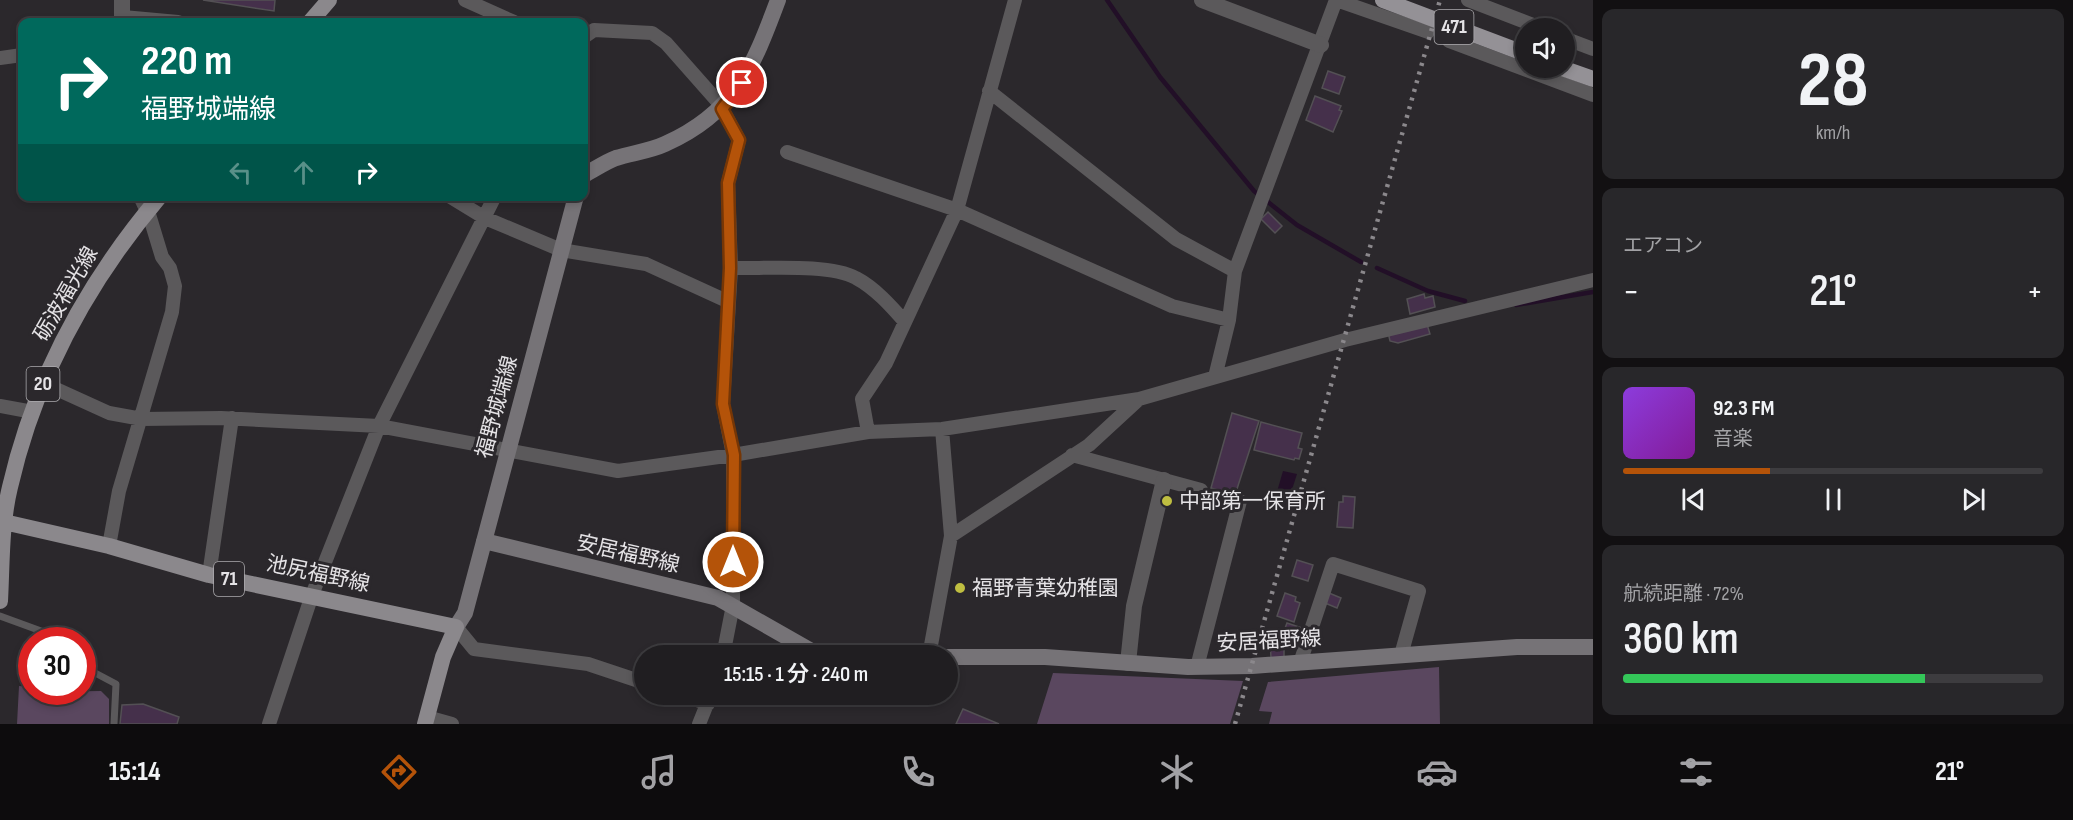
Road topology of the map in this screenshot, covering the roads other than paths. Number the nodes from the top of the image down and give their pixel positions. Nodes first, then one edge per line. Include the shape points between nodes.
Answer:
1 (122, 0) edge
2 (329, 0) edge
3 (465, 0) edge
4 (778, 0) edge
5 (1015, 0) edge
6 (1202, 0) edge
7 (1336, 0) edge
8 (1383, 0) edge
9 (1468, 0) edge
10 (123, 18) edge
11 (313, 18) edge
12 (505, 18) edge
13 (1515, 18) edge
14 (1428, 32) dead end
15 (588, 34) edge
16 (1449, 41) dead end
17 (1575, 42) edge
18 (1321, 45) junction
19 (1593, 49) edge
20 (1515, 50) edge
21 (18, 56) edge
22 (0, 58) edge
23 (1575, 73) edge
24 (1593, 79) edge
25 (989, 91) junction
26 (1593, 95) edge
27 (722, 109) junction
28 (787, 152) dead end
29 (588, 173) edge
30 (457, 201) edge
31 (493, 201) edge
32 (575, 201) edge
33 (144, 204) edge
34 (957, 210) junction
35 (485, 218) junction
36 (561, 250) junction
37 (730, 268) junction
38 (1235, 271) junction
39 (1593, 280) edge
40 (729, 302) junction
41 (1229, 320) junction
42 (905, 322) junction
43 (1215, 376) junction
44 (43, 383) junction
45 (1139, 399) junction
46 (0, 406) edge
47 (33, 412) junction
48 (232, 418) junction
49 (142, 419) junction
50 (379, 426) junction
51 (942, 429) junction
52 (868, 432) junction
53 (510, 451) junction
54 (734, 455) junction
55 (1072, 455) junction
56 (1164, 480) junction
57 (1201, 490) dead end
58 (1240, 501) dead end
59 (2, 522) edge
60 (951, 536) junction
61 (483, 541) junction
62 (109, 546) junction
63 (209, 574) junction
64 (312, 595) junction
65 (0, 601) edge
66 (732, 605) junction
67 (0, 616) edge
68 (30, 627) edge
69 (456, 627) junction
70 (725, 645) edge
71 (801, 645) edge
72 (931, 645) edge
73 (1593, 646) edge
74 (1401, 655) junction
75 (958, 657) edge
76 (1128, 663) junction
77 (1300, 663) junction
78 (1197, 667) junction
79 (96, 673) edge
80 (634, 679) edge
81 (707, 705) edge
82 (426, 721) edge
83 (114, 724) edge
84 (269, 724) edge
85 (452, 724) edge
86 (699, 724) edge

1 - 10 street
2 - 11 main road
3 - 12 street
4 - 27 main road via 742,83
5 - 25 street
6 - 18 street
7 - 14 street
7 - 18 street
8 - 20 highway, 471, bridge
9 - 13 street
15 - 27 street via 594,30 652,33 666,43
16 - 26 street
17 - 19 street
18 - 38 street
21 - 22 street
23 - 24 highway
25 - 34 street
25 - 38 street via 1176,239
27 - 29 main road via 665,144 614,159
27 - 37 street via 739,140 728,183
28 - 34 street
30 - 35 street
31 - 35 street
32 - 36 main road, 福野城端線
33 - 44 main road, 砺波福光線 / 20 via 68,327
33 - 49 street via 175,286 172,312
34 - 41 street via 1172,306
34 - 42 street
35 - 36 street
35 - 50 street
36 - 40 street via 646,264
36 - 53 main road, 福野城端線
37 - 40 street
37 - 42 street via 829,270 856,277 888,302
38 - 41 street
39 - 43 street
40 - 54 street via 723,404
41 - 43 street
42 - 52 street via 886,363 862,399
43 - 45 street
44 - 47 main road, 砺波福光線 / 20
44 - 49 street via 109,413
45 - 51 street
45 - 55 street via 1089,445
46 - 47 street
47 - 59 main road, 砺波福光線 / 20
48 - 49 street
48 - 50 street
48 - 63 street
49 - 62 street via 119,491
50 - 53 street
50 - 64 street
51 - 52 street
51 - 60 street
52 - 54 street
53 - 54 street via 618,471
53 - 61 main road, 福野城端線
54 - 66 street
55 - 56 street
55 - 60 street
56 - 57 street
56 - 76 street via 1134,606
58 - 78 street
59 - 62 main road, 池尻福野線 / 71
59 - 65 main road, 砺波福光線 / 20
60 - 72 street
61 - 66 main road, 安居福野線 via 718,598
61 - 69 main road, 福野城端線 via 465,613
62 - 63 main road, 池尻福野線 / 71
63 - 64 main road, 池尻福野線 / 71
64 - 69 main road, 池尻福野線 / 71
64 - 84 street
66 - 70 street
66 - 71 main road, 安居福野線
67 - 68 lane
69 - 80 street via 474,649 588,664
69 - 82 main road via 443,657
73 - 74 main road, 安居福野線 via 1517,646
74 - 77 main road, 安居福野線
74 - 77 street via 1419,591 1334,564
75 - 76 main road, 安居福野線 via 1045,657
76 - 78 main road, 安居福野線
77 - 78 main road, 安居福野線
79 - 83 lane via 116,684
81 - 86 street
82 - 85 street

